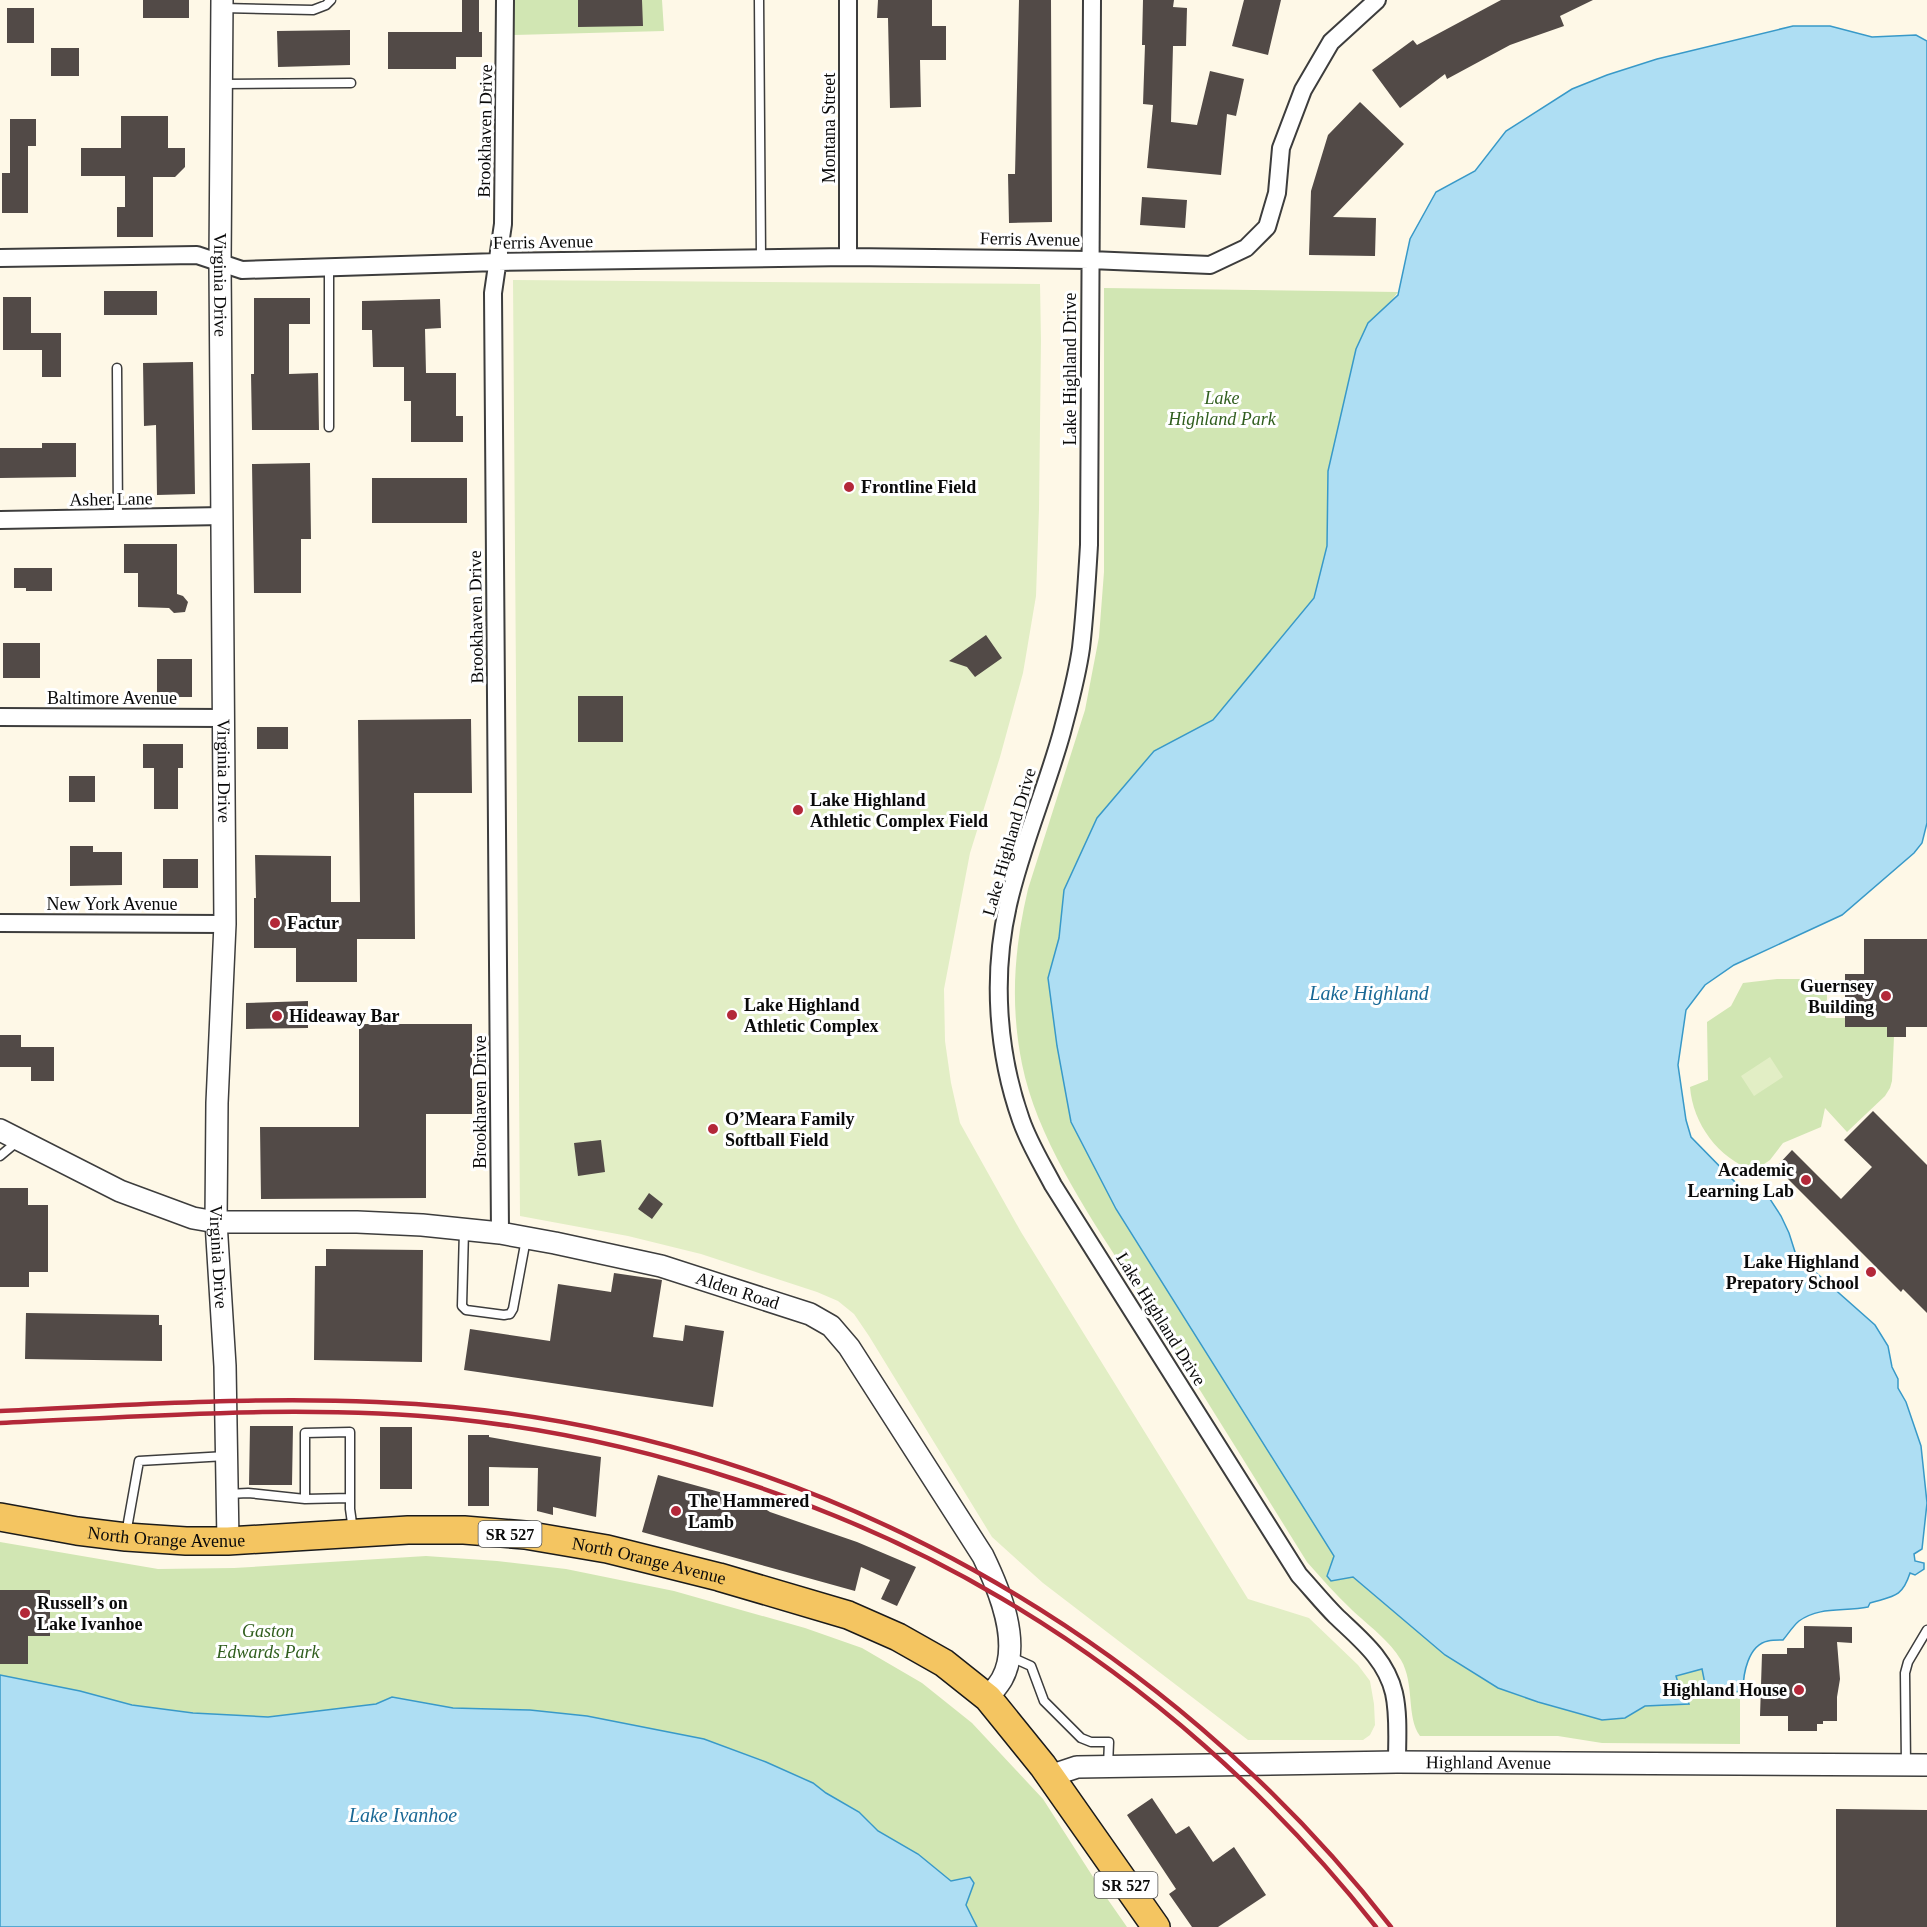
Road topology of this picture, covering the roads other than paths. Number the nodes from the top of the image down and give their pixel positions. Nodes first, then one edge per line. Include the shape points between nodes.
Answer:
1 (331, 0) edge
2 (505, 0) edge
3 (759, 0) edge
4 (848, 0) edge
5 (1092, 0) edge
6 (1377, 0) edge
7 (222, 4) edge
8 (351, 82) dead end
9 (221, 84) junction
10 (848, 257) junction
11 (0, 258) edge
12 (761, 258) junction
13 (1090, 260) junction
14 (498, 262) junction
15 (220, 264) junction
16 (329, 267) junction
17 (117, 368) dead end
18 (329, 427) dead end
19 (223, 516) junction
20 (118, 518) junction
21 (0, 520) edge
22 (0, 717) edge
23 (223, 718) junction
24 (0, 923) edge
25 (225, 924) junction
26 (0, 1130) edge
27 (20, 1139) junction
28 (0, 1156) edge
29 (216, 1222) junction
30 (464, 1230) junction
31 (500, 1233) junction
32 (526, 1238) junction
33 (226, 1456) junction
34 (227, 1494) junction
35 (350, 1498) junction
36 (305, 1499) junction
37 (0, 1517) edge
38 (353, 1533) junction
39 (126, 1537) junction
40 (228, 1541) junction
41 (1927, 1630) edge
42 (1008, 1655) junction
43 (988, 1698) junction
44 (1397, 1762) junction
45 (1917, 1765) edge
46 (1108, 1767) junction
47 (1050, 1776) junction
48 (1156, 1927) edge

1 - 7 lane via 313,10
2 - 14 street, Brookhaven Drive via 503,224
3 - 12 lane
4 - 10 street, Montana Street
5 - 13 street, Lake Highland Drive
6 - 13 street, Ferris Avenue via 1331,42 1303,90 1281,148 1277,193 1267,227 1246,248 1210,265
7 - 9 street, Virginia Drive
8 - 9 lane
9 - 15 street, Virginia Drive
10 - 12 street, Ferris Avenue
10 - 13 street, Ferris Avenue
11 - 15 street, Ferris Avenue via 197,255
12 - 14 street, Ferris Avenue
13 - 44 street, Lake Highland Drive via 1089,544 1081,651 1061,735 1008,906 999,985 1004,1054 1021,1121 1053,1185 1299,1575 1382,1664 1394,1692
14 - 16 street, Ferris Avenue
14 - 31 street, Brookhaven Drive via 493,304
15 - 16 street, Ferris Avenue via 242,270
15 - 19 street, Virginia Drive
16 - 18 lane
17 - 20 lane
19 - 20 street, Asher Lane
19 - 23 street, Virginia Drive
20 - 21 street, Asher Lane
22 - 23 street, Baltimore Avenue
23 - 25 street, Virginia Drive
24 - 25 street, New York Avenue
25 - 29 street, Virginia Drive
26 - 27 street, Alden Road
27 - 28 lane
27 - 29 street, Alden Road via 120,1191 193,1218
29 - 30 street, Alden Road via 357,1222
29 - 33 street, Virginia Drive
30 - 31 street, Alden Road
30 - 32 lane via 462,1306 466,1310 504,1315 513,1309
31 - 32 street, Alden Road
32 - 42 street, Alden Road via 661,1266 810,1314 831,1326 849,1347 983,1556 996,1582 1007,1620
33 - 34 street, Virginia Drive
33 - 39 lane via 139,1461
34 - 36 lane
34 - 40 street, Virginia Drive
35 - 36 lane
35 - 36 lane via 350,1432 305,1433
35 - 38 lane
37 - 39 main road, North Orange Avenue / SR 527
38 - 40 main road, North Orange Avenue / SR 527
38 - 43 main road, North Orange Avenue / SR 527 via 464,1530 525,1535 607,1549 719,1577 848,1615 898,1637 944,1663
39 - 40 main road, North Orange Avenue / SR 527
41 - 45 lane via 1905,1673
42 - 43 street, Alden Road via 1003,1678
42 - 46 lane via 1031,1666 1044,1701 1081,1738 1109,1742
43 - 47 main road, North Orange Avenue / SR 527
44 - 45 street, Highland Avenue
44 - 46 street, Highland Avenue
46 - 47 street, Highland Avenue via 1077,1767
47 - 48 main road, North Orange Avenue / SR 527

